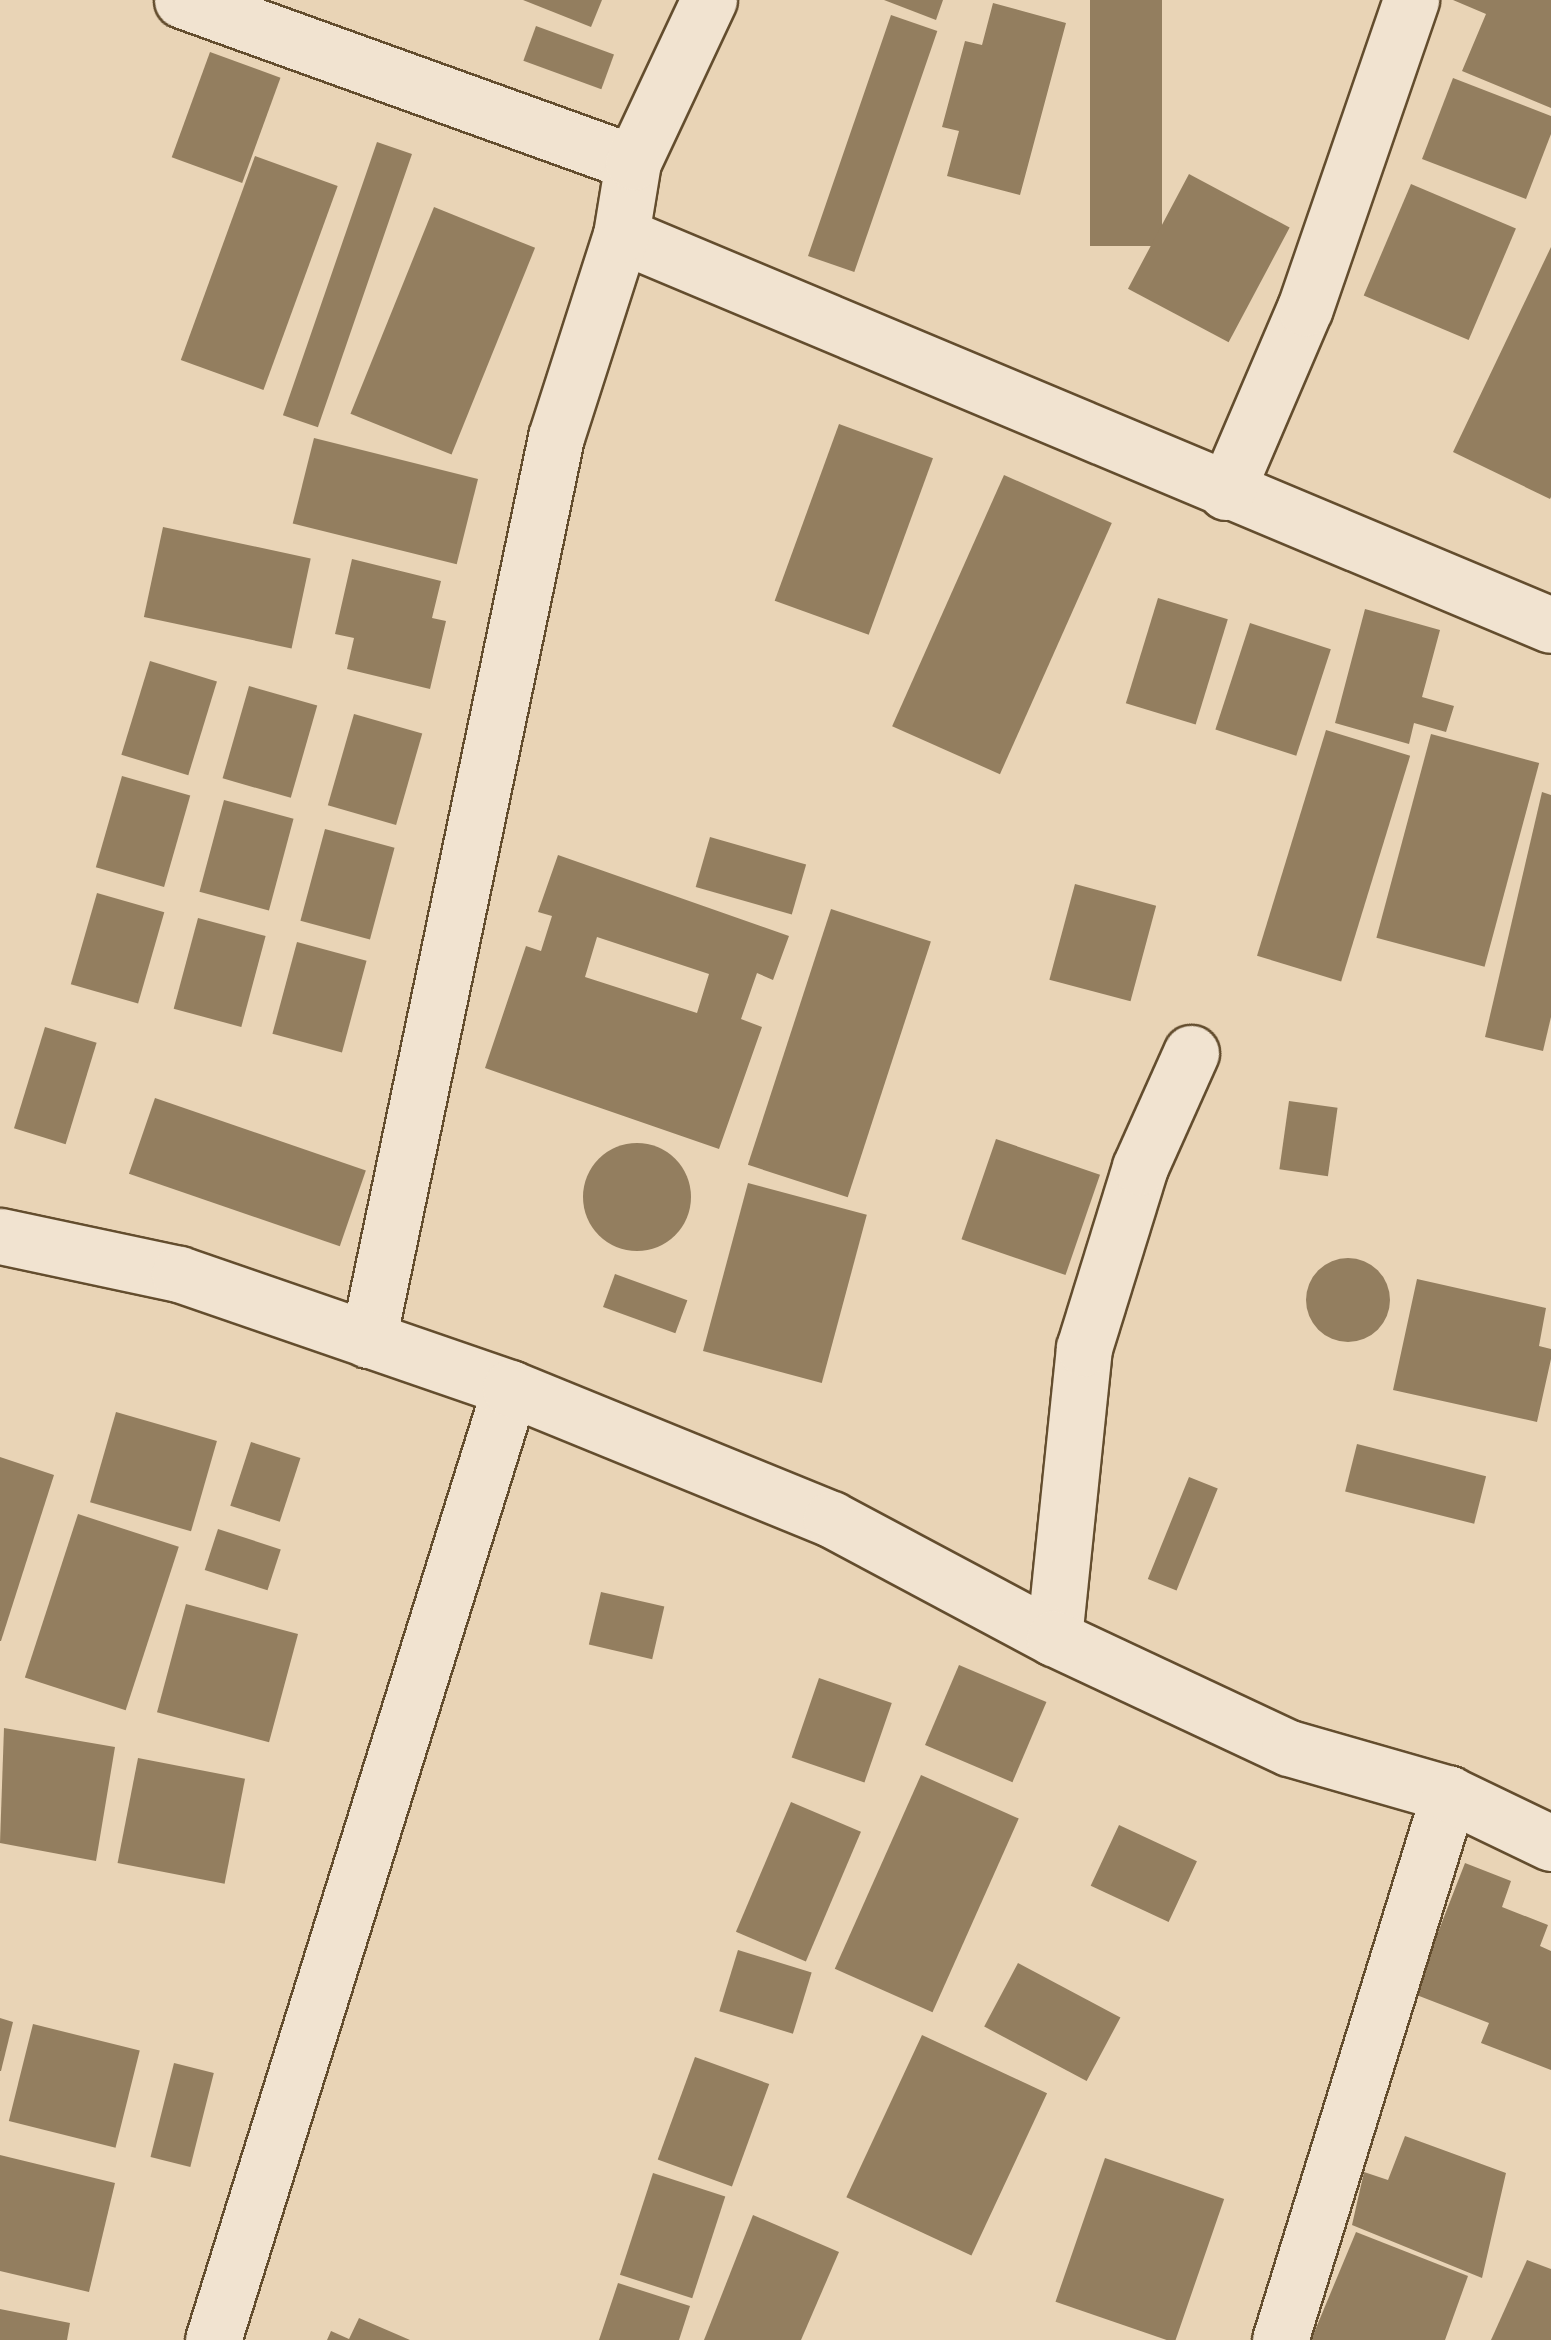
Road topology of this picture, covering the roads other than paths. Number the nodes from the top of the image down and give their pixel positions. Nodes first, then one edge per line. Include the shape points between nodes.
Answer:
1 (182, 0) edge
2 (709, 0) edge
3 (1411, 0) edge
4 (633, 162) junction
5 (621, 235) junction
6 (1226, 492) junction
7 (1551, 625) edge
8 (1190, 1052) dead end
9 (0, 1236) edge
10 (368, 1340) junction
11 (510, 1388) junction
12 (1054, 1638) junction
13 (1448, 1794) junction
14 (1551, 1844) edge
15 (212, 2340) edge
16 (1280, 2340) edge

1 - 4 street
2 - 4 street
3 - 6 street via 1304,308
4 - 5 street
5 - 6 street
5 - 10 street via 556,437
6 - 7 street
8 - 12 street via 1140,1167 1084,1348
9 - 10 street via 179,1274
10 - 11 street
11 - 12 street via 831,1520
11 - 15 street
12 - 13 street via 1289,1748
13 - 14 street
13 - 16 street

